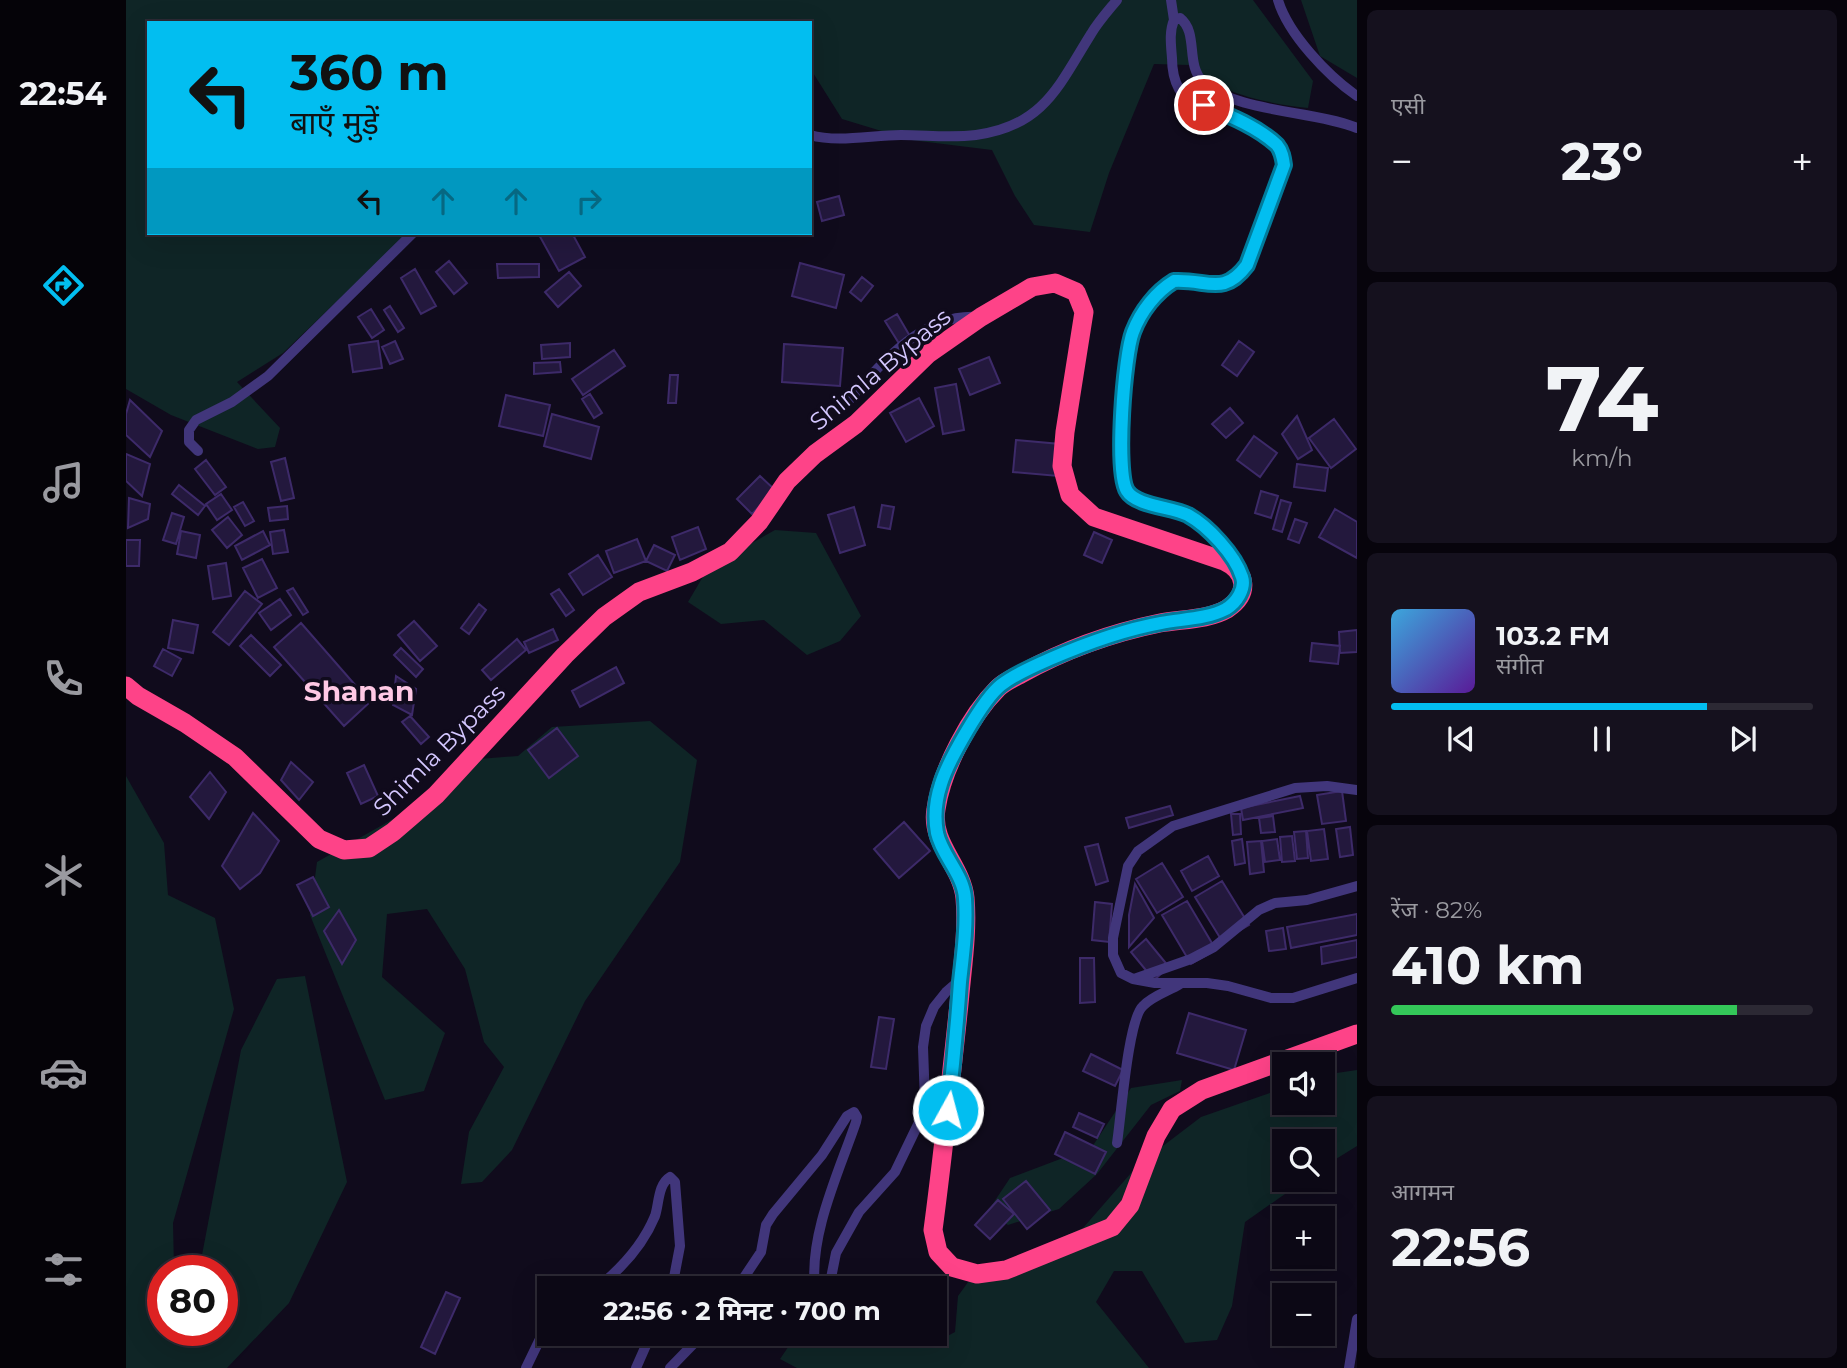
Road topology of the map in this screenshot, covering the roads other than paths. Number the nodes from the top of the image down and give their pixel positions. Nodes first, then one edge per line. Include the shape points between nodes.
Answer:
1 (1117, 0) edge
2 (1171, 0) edge
3 (1278, 0) edge
4 (1174, 20) junction
5 (1357, 96) edge
6 (1357, 128) edge
7 (812, 135) edge
8 (411, 235) edge
9 (981, 317) junction
10 (845, 405) dead end
11 (198, 451) dead end
12 (1236, 567) junction
13 (126, 686) edge
14 (1357, 790) edge
15 (1357, 886) edge
16 (1357, 978) edge
17 (961, 979) junction
18 (1133, 979) junction
19 (1182, 982) junction
20 (1357, 1034) edge
21 (1117, 1143) dead end
22 (611, 1276) edge
23 (674, 1276) edge
24 (745, 1276) edge
25 (815, 1276) edge
26 (831, 1276) edge
27 (1357, 1319) edge
28 (537, 1345) edge
29 (646, 1346) edge
30 (691, 1346) edge
31 (526, 1368) edge
32 (636, 1368) edge
33 (670, 1368) edge
34 (1349, 1368) edge

1 - 7 street via 1092,31 1061,84 1038,111 1013,125 941,138
2 - 4 street
3 - 5 street via 1282,13 1319,61
4 - 6 street via 1180,18 1189,27 1191,62 1200,80 1217,93
4 - 12 street via 1172,68 1179,88 1188,98 1278,146 1284,165 1247,265 1238,277 1215,285 1174,281 1141,316 1128,356 1122,478 1133,498 1187,515 1208,529
8 - 11 street via 268,376 232,402 195,420 189,430 190,442
9 - 10 street via 951,318 911,340
9 - 12 highway, Shimla Bypass via 1032,287 1055,283 1076,292 1084,312 1062,466 1070,495 1094,517
9 - 13 highway, Shimla Bypass via 928,354 856,424 815,454 730,552 639,592 604,617 436,795 369,848 344,850 319,839 235,757
12 - 17 highway via 1243,579 1241,594 1227,608 1115,633 1080,646 1000,685 975,717 941,783 935,812 937,836 965,895
14 - 18 street via 1295,788 1173,826 1138,851 1128,866 1113,938 1113,955 1121,972
15 - 18 street via 1307,900 1275,903 1259,910 1214,947
16 - 19 street via 1293,998
17 - 20 highway via 933,1230 937,1252 952,1267 977,1275 1006,1270 1112,1227 1130,1205 1156,1136 1172,1109 1192,1096
17 - 26 street via 934,1007 926,1027 923,1114 895,1172 859,1212 836,1254
18 - 19 street
19 - 21 street via 1136,1014
22 - 23 street via 647,1233 663,1184 670,1177 676,1182 680,1246
24 - 25 street via 761,1252 773,1214 854,1112 858,1117 820,1228
27 - 34 street
28 - 31 street
29 - 32 street
30 - 33 street

